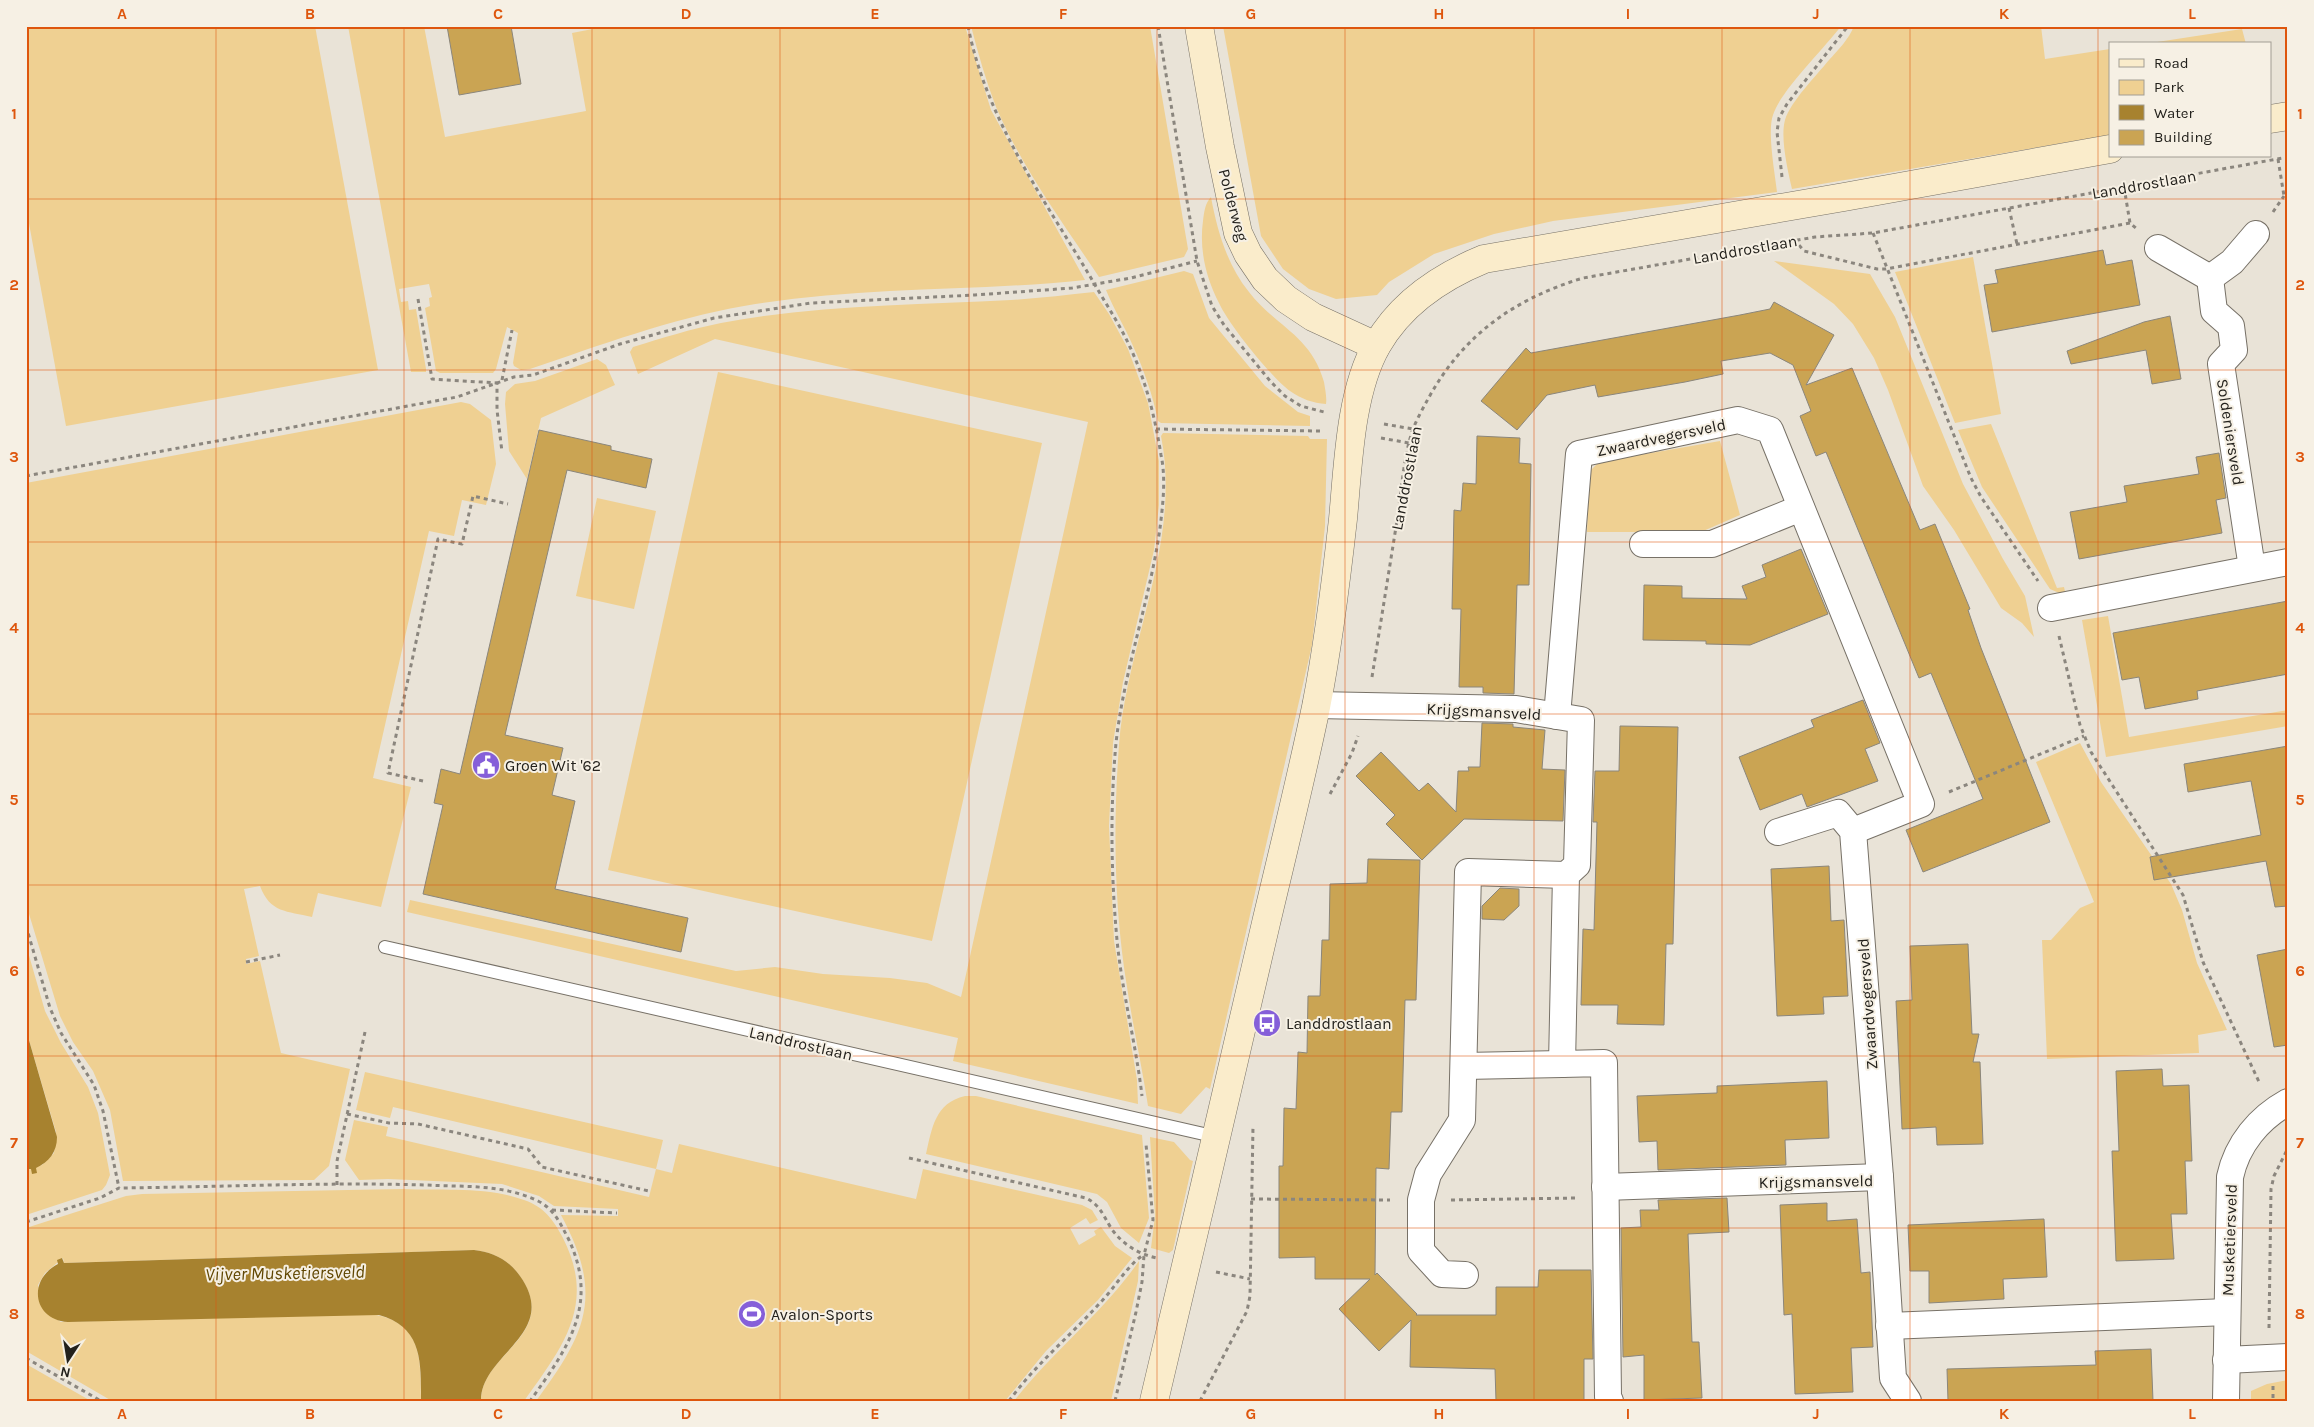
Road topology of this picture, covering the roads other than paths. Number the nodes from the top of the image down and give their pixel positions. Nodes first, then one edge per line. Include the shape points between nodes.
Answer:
1 (1199, 26) edge
2 (2288, 116) edge
3 (2272, 119) edge
4 (2109, 149) edge
5 (2256, 234) dead end
6 (2158, 248) road end
7 (2210, 278) junction
8 (1376, 346) junction
9 (1801, 508) junction
10 (1643, 544) dead end
11 (2288, 562) edge
12 (2252, 568) junction
13 (2050, 608) road end
14 (1316, 705) junction
15 (1557, 716) junction
16 (1854, 830) junction
17 (1778, 832) dead end
18 (1566, 875) junction
19 (385, 947) dead end
20 (1562, 1064) junction
21 (1464, 1066) junction
22 (2281, 1107) edge
23 (1217, 1137) junction
24 (1880, 1177) junction
25 (1605, 1186) junction
26 (1466, 1275) dead end
27 (2227, 1312) junction
28 (1889, 1326) junction
29 (2280, 1358) edge
30 (2226, 1360) junction
31 (1154, 1401) edge
32 (1610, 1401) edge
33 (1908, 1401) edge
34 (2226, 1401) edge

1 - 8 street, Polderweg via 1236,223 1248,254 1265,279 1286,300 1313,317
2 - 3 street
4 - 8 street, Landdrostlaan via 1484,259 1456,271 1412,300
5 - 7 street via 2232,262
6 - 7 street
7 - 12 street, Soldeniersveld via 2214,311 2231,326 2234,350 2221,364
8 - 14 street, Landdrostlaan via 1362,383 1352,432 1337,571
9 - 10 street via 1712,544
9 - 15 street, Zwaardvegersveld via 1770,430 1738,420 1579,454
9 - 16 street, Zwaardvegersveld via 1921,804
11 - 12 street
12 - 13 street
14 - 15 street, Krijgsmansveld via 1516,709
14 - 23 street, Landdrostlaan
15 - 18 street, Krijgsmansveld via 1581,720 1577,866
16 - 17 street via 1838,813
16 - 24 street, Zwaardvegersveld
18 - 20 street, Krijgsmansveld
18 - 21 street via 1468,872
19 - 23 lane, Landdrostlaan
20 - 21 street
20 - 25 street via 1604,1063
21 - 26 street via 1462,1120 1428,1174 1421,1200 1421,1251 1442,1274
22 - 27 street, Musketiersveld via 2262,1119 2245,1141 2232,1170
23 - 31 street, Landdrostlaan
24 - 25 street, Krijgsmansveld
24 - 28 street, Krijgsmansveld
25 - 32 street
27 - 28 street
27 - 30 street, Musketiersveld
28 - 33 street, Krijgsmansveld via 1893,1378
29 - 30 street
30 - 34 street, Musketiersveld

